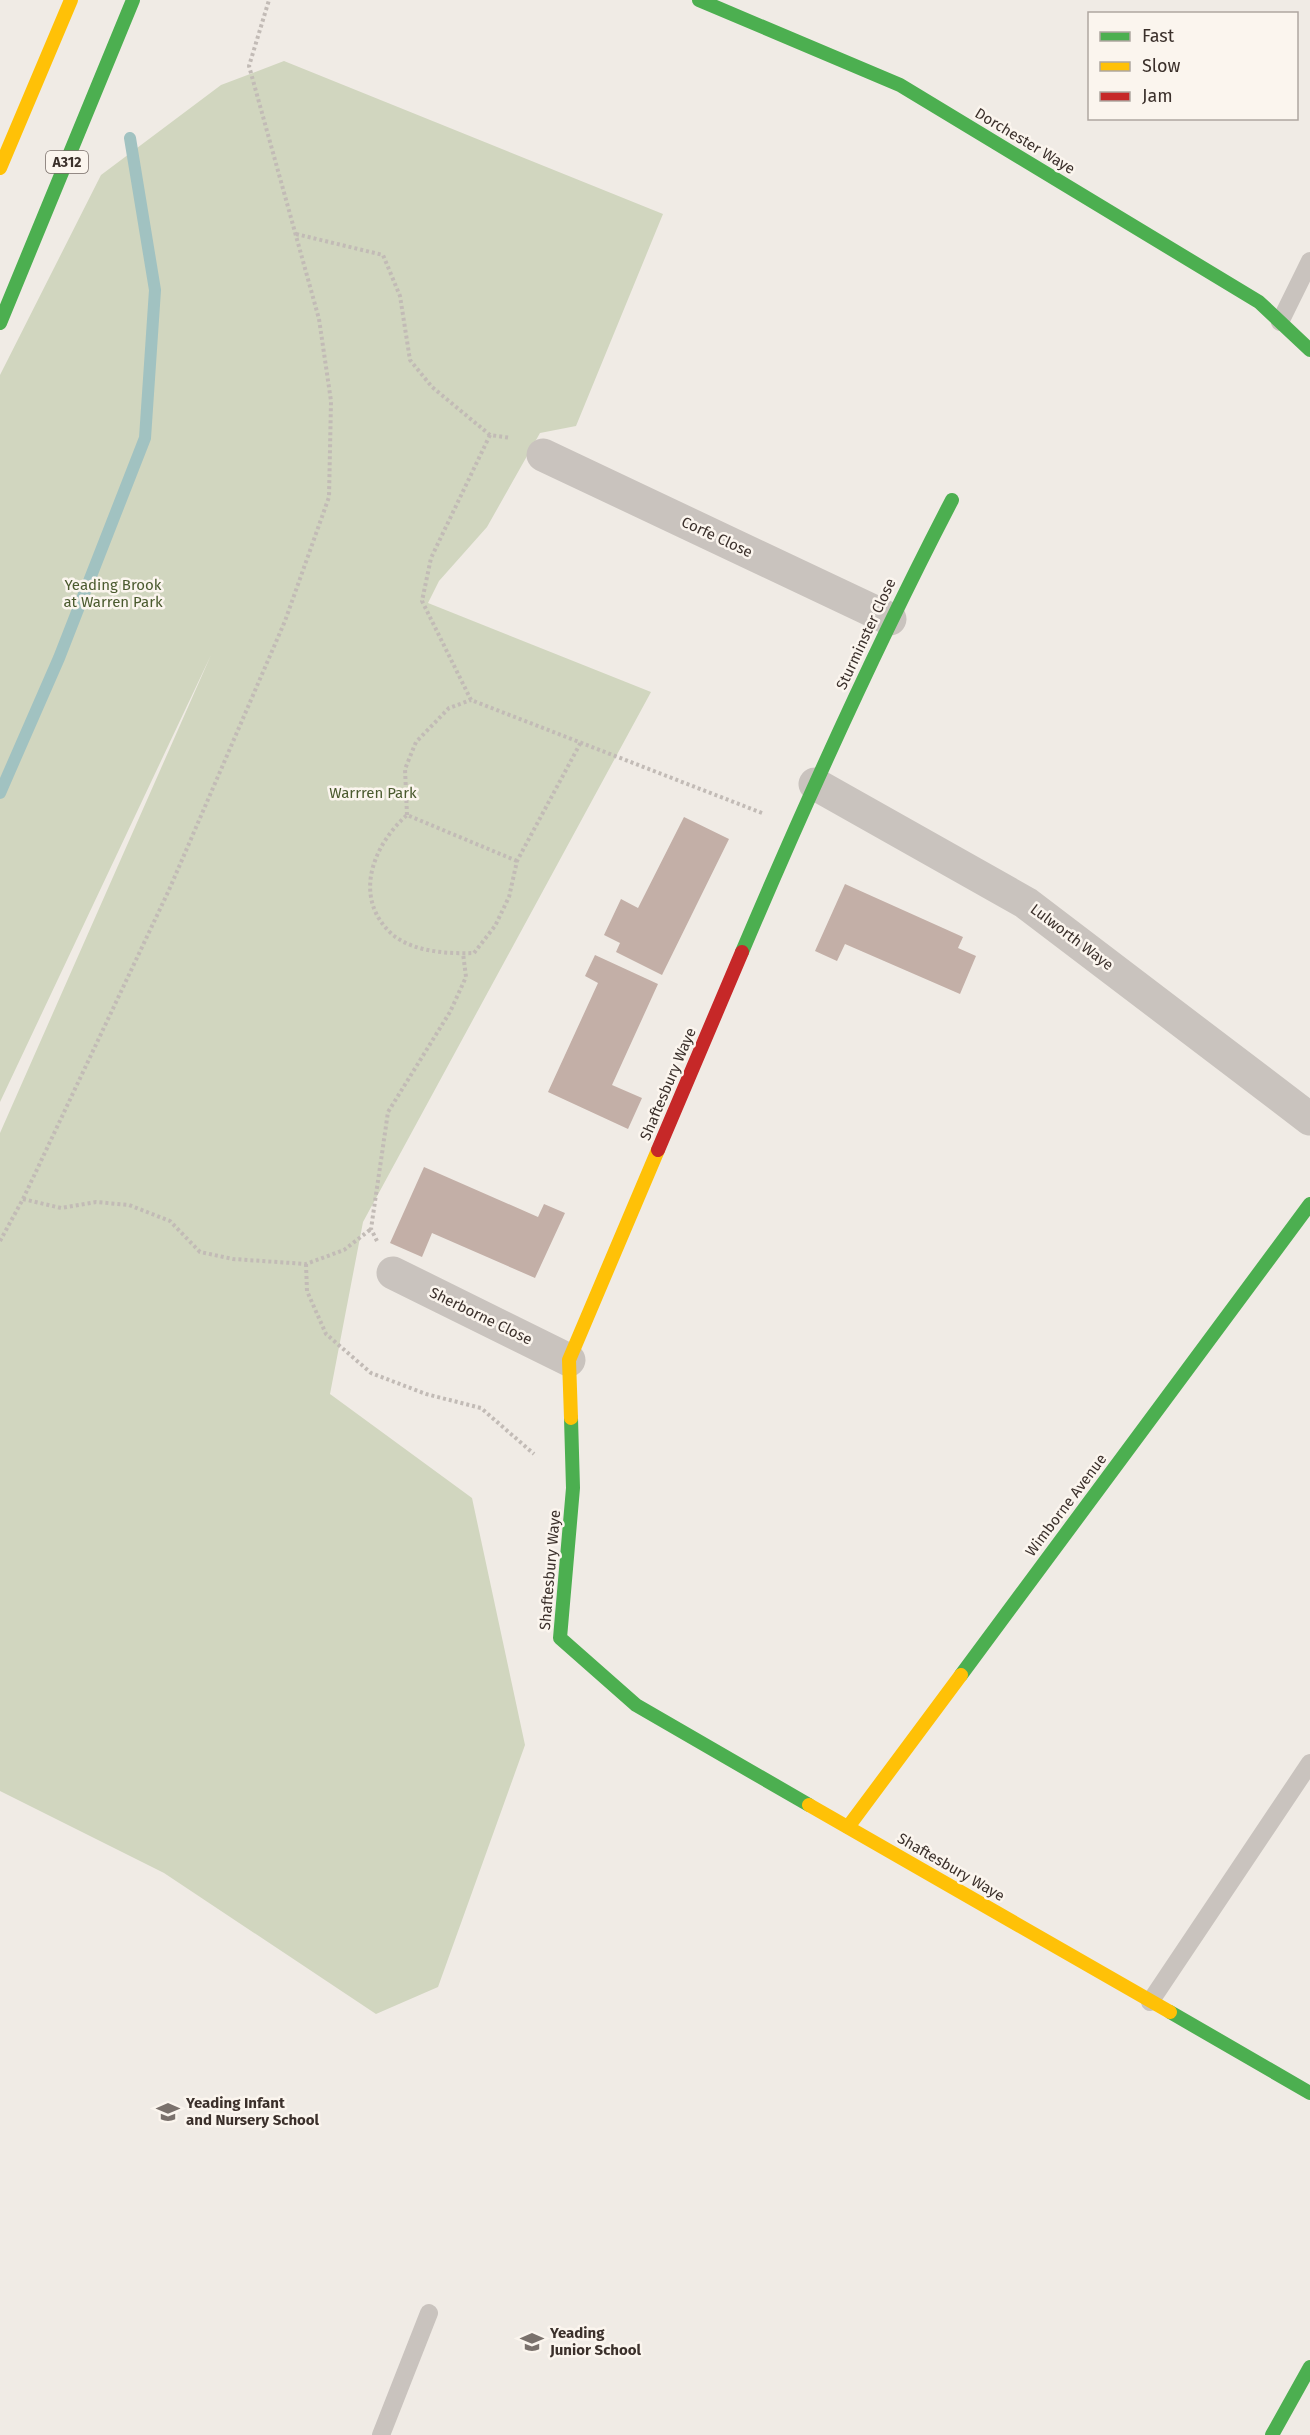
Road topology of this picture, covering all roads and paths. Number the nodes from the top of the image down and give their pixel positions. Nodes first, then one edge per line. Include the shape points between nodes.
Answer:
1 (70, 0) edge
2 (133, 0) edge
3 (268, 0) edge
4 (699, 0) edge
5 (0, 168) edge
6 (296, 234) junction
7 (1310, 261) edge
8 (1280, 322) junction
9 (0, 323) edge
10 (1310, 350) edge
11 (490, 435) junction
12 (543, 455) joint
13 (952, 500) dead end
14 (890, 619) junction
15 (471, 700) junction
16 (581, 742) junction
17 (815, 784) junction
18 (407, 814) junction
19 (795, 826) junction
20 (517, 861) junction
21 (463, 953) junction
22 (1310, 1119) edge
23 (23, 1199) junction
24 (1310, 1204) edge
25 (371, 1229) junction
26 (0, 1241) edge
27 (306, 1264) junction
28 (393, 1273) joint
29 (569, 1360) junction
30 (573, 1488) junction
31 (1310, 1763) edge
32 (848, 1827) junction
33 (1150, 2002) junction
34 (1310, 2093) edge
35 (429, 2313) dead end
36 (1310, 2367) edge
37 (381, 2435) edge
38 (1272, 2435) edge

1 - 5 main road
2 - 9 main road, A312
3 - 6 path via 249,66
4 - 8 main road, Dorchester Waye via 900,84 1259,302
6 - 11 path via 382,255 400,296 410,360 432,387
6 - 23 path via 319,319 331,401 329,497 285,621 169,890
7 - 8 lane
8 - 10 main road, Dorchester Waye
11 - 12 path via 511,438
11 - 15 path via 431,558 422,601
12 - 14 street, Corfe Close
13 - 14 main road, Sturminster Close
14 - 17 main road, Sturminster Close
15 - 16 path
15 - 18 path via 449,708 416,742 405,769
16 - 19 path
16 - 20 path
17 - 19 main road, Shaftesbury Waye
17 - 22 street, Lulworth Waye via 1026,903
18 - 20 path
18 - 21 path via 376,855 369,883 375,914 394,936 413,946
19 - 29 main road, Shaftesbury Waye
20 - 21 path via 509,897 495,926 474,953
21 - 25 path via 465,977 450,1012 388,1112
23 - 26 path
23 - 27 path via 61,1209 96,1202 129,1206 170,1221 200,1252 233,1260
24 - 32 main road, Wimborne Avenue
25 - 27 path via 344,1250
25 - 28 path
27 - 30 path via 307,1291 326,1334 371,1373 426,1394 481,1407
28 - 29 street, Sherborne Close
29 - 30 main road, Shaftesbury Waye
30 - 32 main road, Shaftesbury Waye via 560,1638 636,1704
31 - 33 lane
32 - 33 main road, Shaftesbury Waye
33 - 34 main road, Shaftesbury Waye
35 - 37 lane
36 - 38 main road

